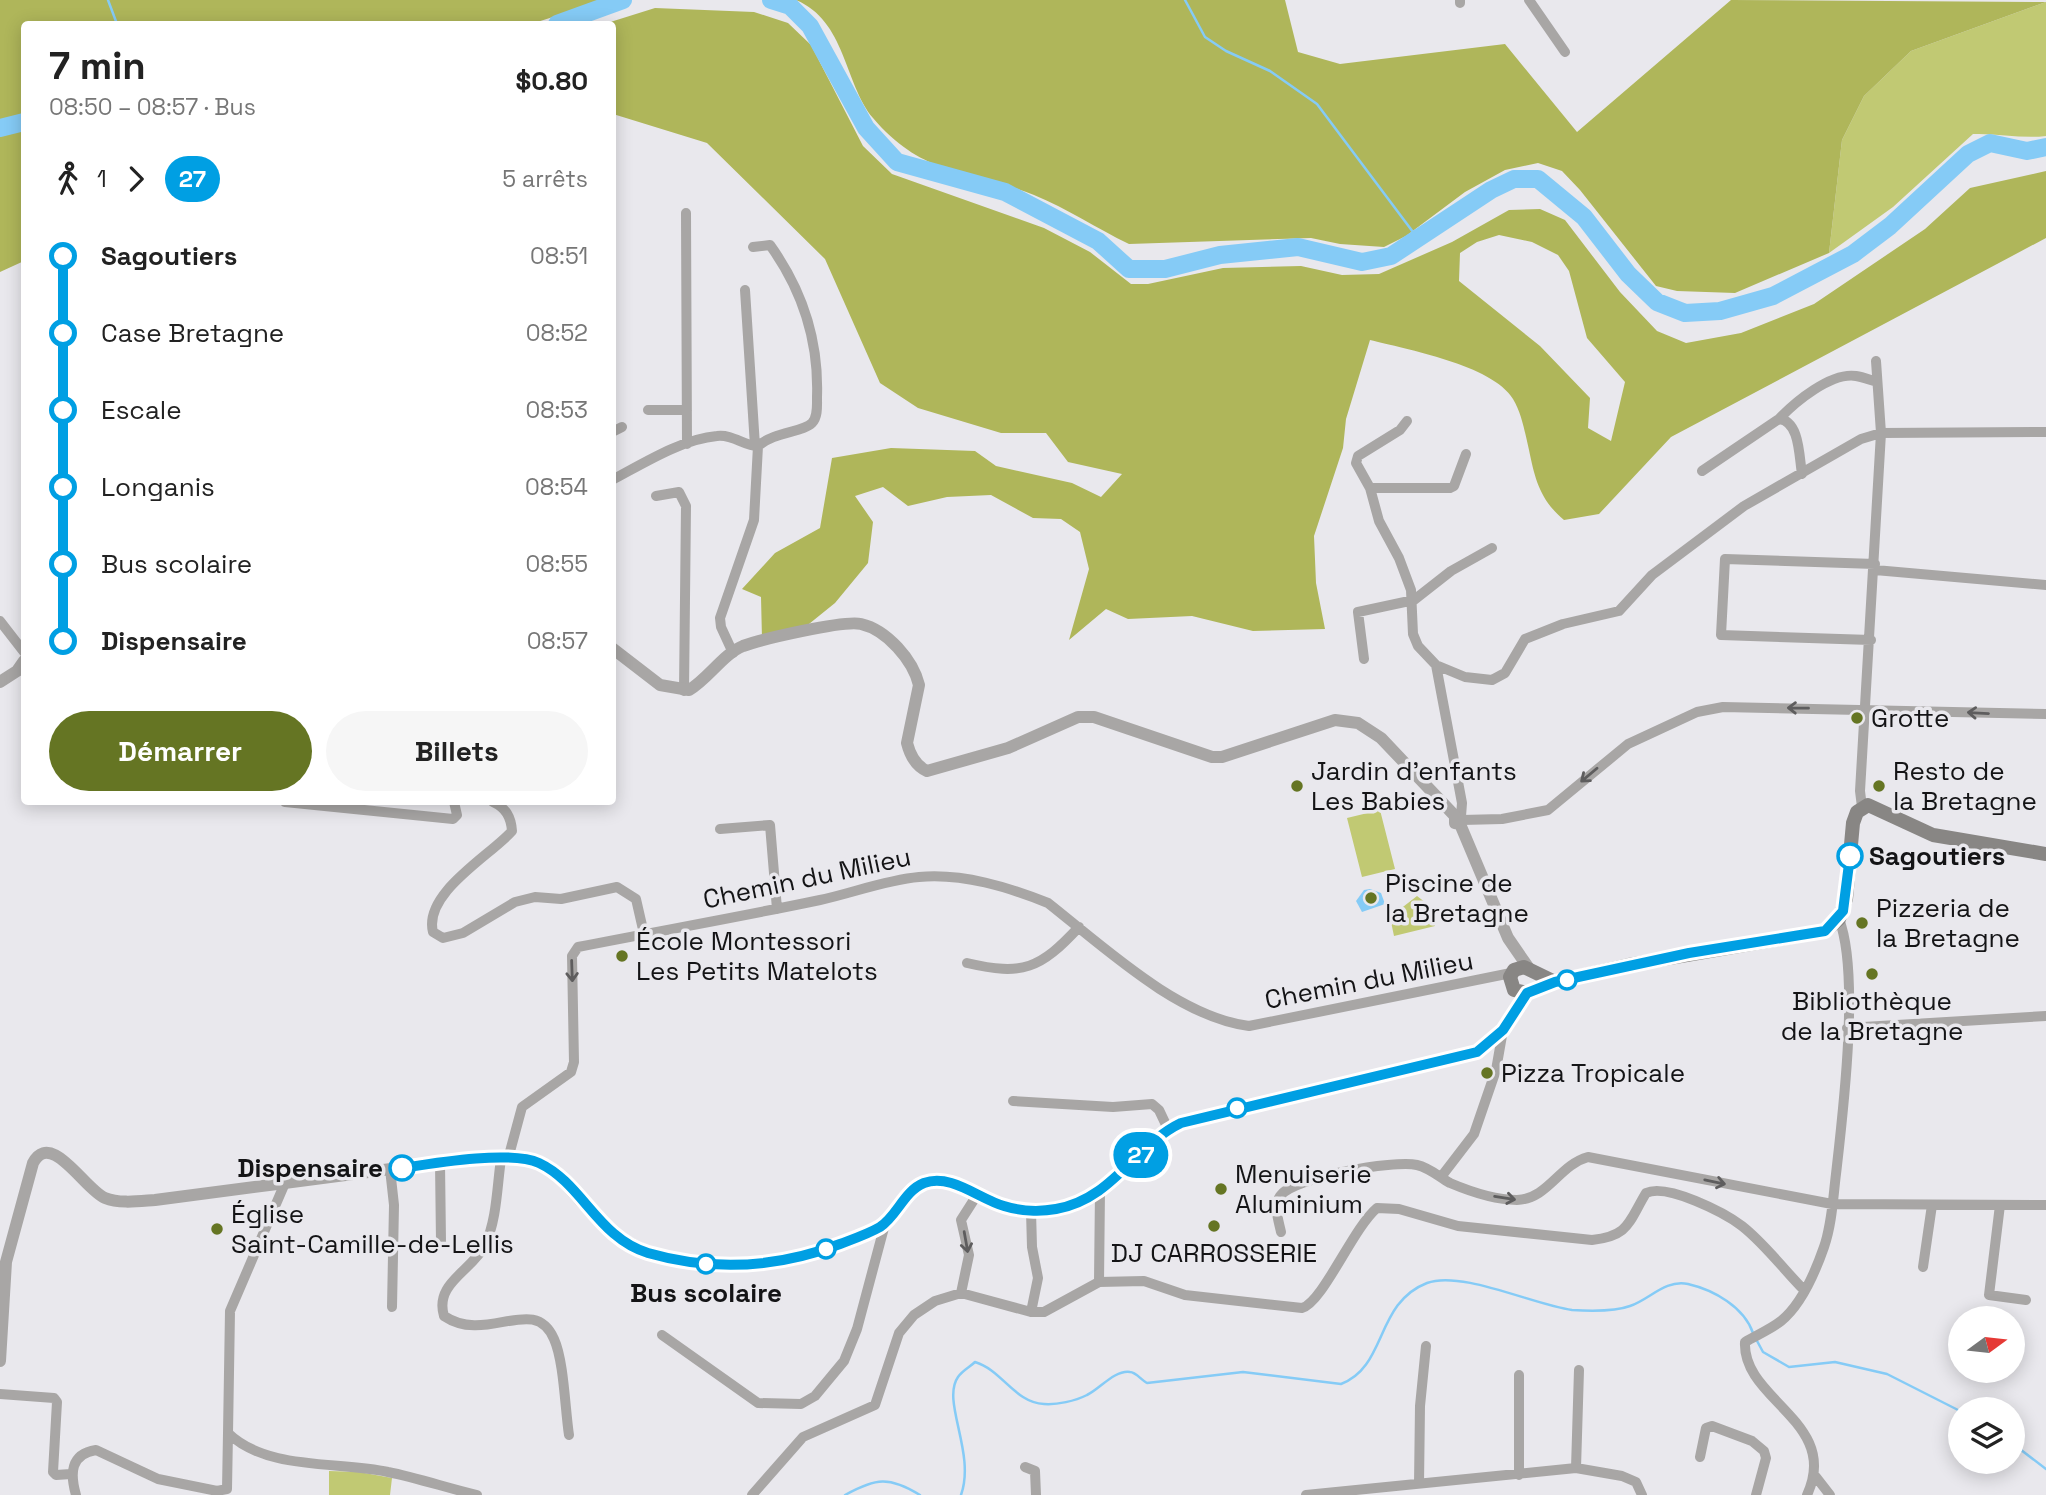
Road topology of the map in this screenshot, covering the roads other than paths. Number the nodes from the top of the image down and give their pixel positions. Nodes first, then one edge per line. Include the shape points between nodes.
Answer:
1 (1529, 0) edge
2 (1565, 52) dead end
3 (687, 213) dead end
4 (752, 247) dead end
5 (745, 290) dead end
6 (1876, 361) dead end
7 (1877, 382) junction
8 (648, 410) dead end
9 (687, 410) junction
10 (1779, 419) junction
11 (1406, 421) dead end
12 (2046, 432) edge
13 (1881, 433) junction
14 (687, 444) junction
15 (757, 446) junction
16 (1466, 454) dead end
17 (1702, 471) dead end
18 (1802, 474) junction
19 (616, 478) edge
20 (1370, 488) junction
21 (656, 496) dead end
22 (1492, 548) dead end
23 (1875, 567) junction
24 (2046, 585) edge
25 (1414, 600) junction
26 (0, 621) edge
27 (1871, 640) junction
28 (21, 648) edge
29 (616, 651) edge
30 (733, 653) junction
31 (1364, 659) dead end
32 (21, 665) edge
33 (1436, 665) junction
34 (0, 682) edge
35 (684, 691) junction
36 (1866, 711) junction
37 (2046, 714) edge
38 (315, 805) edge
39 (455, 805) edge
40 (499, 805) edge
41 (1862, 807) junction
42 (1460, 819) junction
43 (720, 829) dead end
44 (2046, 854) edge
45 (777, 909) junction
46 (1839, 919) junction
47 (1079, 927) junction
48 (644, 934) junction
49 (967, 963) dead end
50 (1522, 980) junction
51 (2046, 1016) edge
52 (1847, 1028) junction
53 (1503, 1030) junction
54 (1013, 1101) dead end
55 (1168, 1129) junction
56 (504, 1159) junction
57 (440, 1163) junction
58 (390, 1169) junction
59 (1441, 1177) junction
60 (285, 1183) junction
61 (1100, 1190) junction
62 (976, 1195) junction
63 (1832, 1204) junction
64 (1932, 1205) junction
65 (2000, 1205) junction
66 (2046, 1205) edge
67 (1031, 1211) junction
68 (885, 1224) junction
69 (1281, 1232) dead end
70 (441, 1242) dead end
71 (1923, 1267) dead end
72 (1099, 1282) junction
73 (1804, 1290) junction
74 (961, 1293) junction
75 (2026, 1300) dead end
76 (392, 1307) dead end
77 (1031, 1312) junction
78 (662, 1335) dead end
79 (1426, 1346) dead end
80 (0, 1361) edge
81 (1579, 1370) dead end
82 (1519, 1375) dead end
83 (0, 1394) edge
84 (228, 1433) junction
85 (569, 1435) dead end
86 (1700, 1457) dead end
87 (1026, 1467) dead end
88 (1576, 1468) junction
89 (71, 1474) junction
90 (1518, 1475) junction
91 (1816, 1477) junction
92 (1419, 1484) junction
93 (76, 1495) edge
94 (477, 1495) edge
95 (752, 1495) edge
96 (1037, 1495) edge
97 (1306, 1495) edge
98 (1642, 1495) edge
99 (1756, 1495) edge
100 (1807, 1495) edge
101 (1830, 1495) edge

1 - 2 street
3 - 9 street
4 - 15 street via 770,245 789,271 806,309 817,383 816,417 810,425 772,435
5 - 15 street
6 - 7 street
7 - 10 street via 1853,375 1826,383
7 - 13 street
8 - 9 street
9 - 14 street
10 - 17 street
10 - 18 street via 1793,425
11 - 20 street via 1400,430 1358,456 1356,463
12 - 13 street
13 - 18 street via 1861,439
13 - 23 street
14 - 15 street via 719,435
14 - 19 street
15 - 30 street via 754,520 720,618
16 - 20 street via 1450,488
18 - 33 street via 1745,506 1667,563 1619,611 1563,624 1525,639 1505,673 1492,680 1465,677
20 - 25 street via 1379,521
21 - 35 street via 679,492 687,506
22 - 25 street via 1451,571
23 - 24 street
23 - 27 street
23 - 27 street via 1725,559 1721,635
25 - 31 street via 1358,612
25 - 33 street via 1413,634
26 - 28 street
27 - 36 street
29 - 35 street via 660,685
30 - 35 street via 705,681
30 - 42 street via 741,647 842,624 861,624 883,635 901,650 918,682 907,743 909,752 927,771 1008,748 1078,717 1094,718 1212,757 1346,720 1381,737
32 - 34 street
33 - 42 street via 1462,803
37 -> 36 street
36 - 41 street
36 -> 42 street via 1723,707 1697,712 1628,744 1548,810 1502,819
38 - 39 street via 453,819 457,816
40 - 48 street via 511,821 512,831 477,858 442,898 430,923 433,932 443,938 463,933 515,902 535,897 561,899 617,887 636,899
41 - 44 main road via 1877,807 1933,835
41 - 46 main road via 1853,823 1847,889
42 - 50 street via 1515,951
43 - 45 street via 770,825
45 - 47 street, Chemin du Milieu via 888,882 948,877 1020,892 1048,903
45 - 48 street, Chemin du Milieu
46 - 50 main road via 1819,933 1701,951 1555,982
46 - 52 street via 1846,949
47 - 49 street via 1038,964 1002,971
47 - 50 street, Chemin du Milieu via 1149,980 1212,1019 1249,1026 1495,978
48 -> 56 street, Chemin du Milieu via 578,947 573,952 571,1072 522,1107
50 - 53 street
51 - 52 street
52 - 63 street
53 - 55 street via 1488,1045 1463,1057 1326,1086
53 - 59 street via 1496,1070 1474,1134
54 - 55 street via 1113,1107 1152,1104
55 - 61 street
56 - 57 street
56 - 68 street via 539,1164 561,1180 617,1238 679,1261 770,1265 803,1258
56 - 85 street via 486,1244 447,1286 440,1304 444,1316 459,1326 494,1326 536,1318 547,1327 558,1355
57 - 58 street
57 - 70 street
58 - 60 street
58 - 76 street
59 -> 63 street via 1489,1195 1526,1199 1576,1160 1588,1157
59 - 69 street via 1423,1167 1402,1164 1289,1188 1277,1201
60 - 80 street via 155,1200 118,1200 98,1194 53,1153 37,1155 6,1262
60 - 84 street via 230,1311
61 - 67 street via 1058,1209
61 - 72 street
62 - 67 street
62 - 68 street via 950,1182 925,1182
62 -> 74 street via 961,1220 968,1255
63 - 64 street
63 - 73 street via 1824,1248
64 - 65 street
64 - 71 street
65 - 66 street
65 - 75 street via 1989,1295
67 - 77 street via 1038,1278
68 - 78 street via 844,1361 815,1396 801,1404 758,1404
72 - 73 street via 1144,1281 1185,1295 1302,1308 1316,1299 1363,1220 1377,1208 1399,1209 1458,1226 1592,1240 1622,1232 1652,1190 1717,1211 1743,1227
72 - 77 street via 1059,1307
73 - 91 street via 1791,1311 1745,1347 1765,1388 1811,1446
74 - 77 street
74 - 95 street via 935,1301 899,1333 875,1405 803,1437
79 - 92 street
81 - 88 street
82 - 90 street
83 - 89 street via 54,1398 53,1472
84 - 89 street via 227,1489 158,1479 96,1450 79,1457
84 - 94 street via 246,1446 286,1460 389,1472
86 - 99 street via 1706,1428 1713,1426 1752,1441 1766,1458
87 - 96 street via 1035,1471
88 - 90 street
88 - 98 street via 1622,1476 1636,1482
89 - 93 street
90 - 92 street
91 - 100 street
91 - 101 street
92 - 97 street

